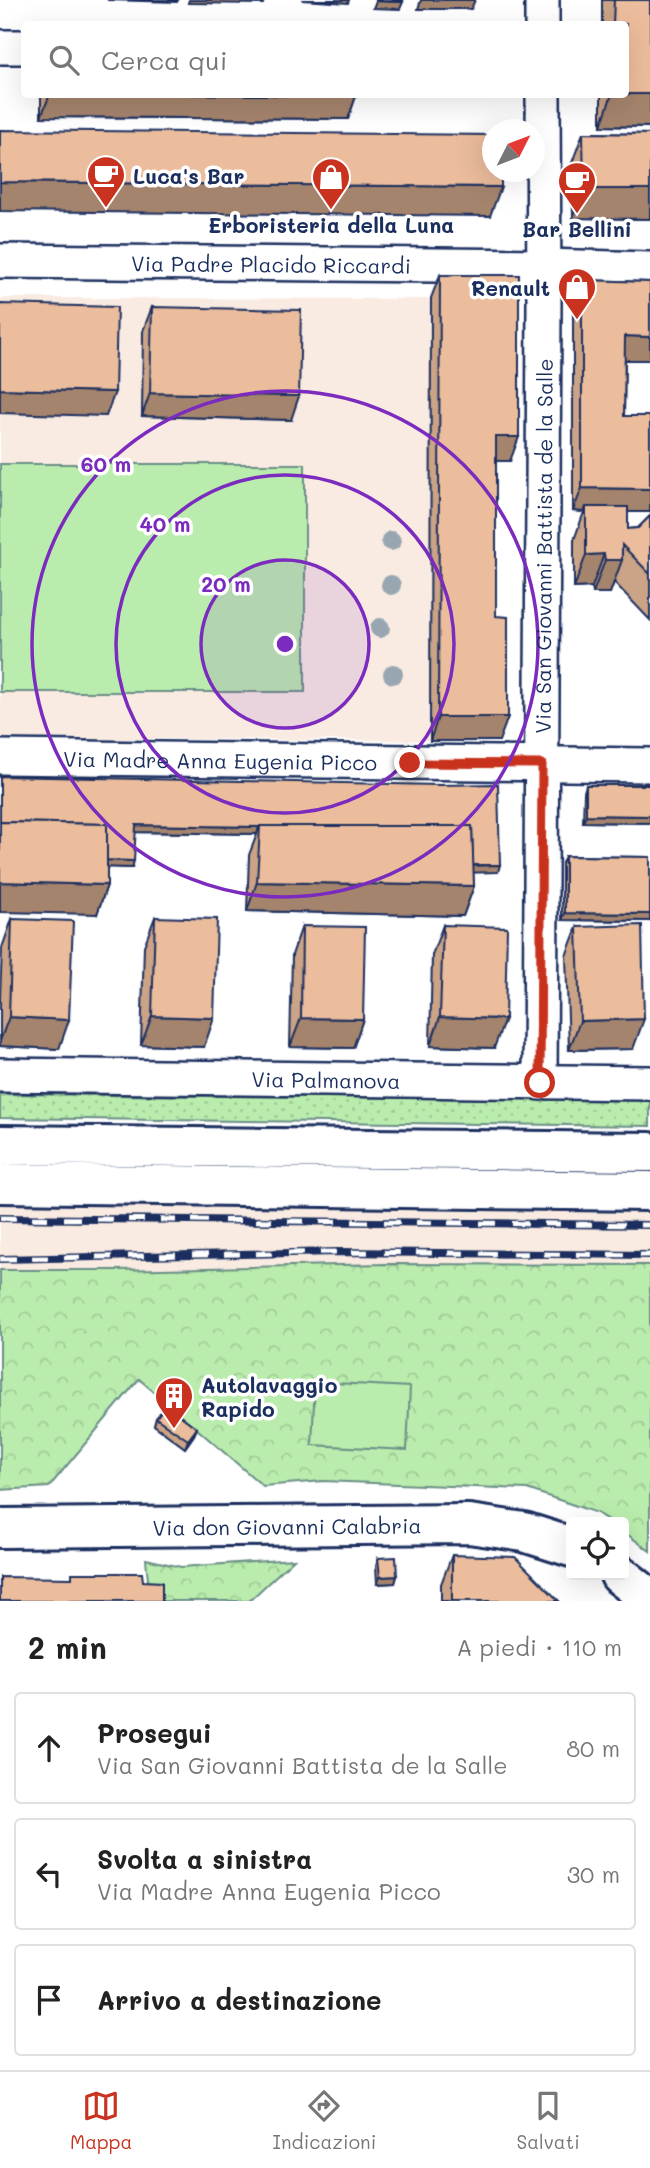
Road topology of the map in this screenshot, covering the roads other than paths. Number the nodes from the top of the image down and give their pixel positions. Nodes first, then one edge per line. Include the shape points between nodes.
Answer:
1 (542, 0) edge
2 (542, 21) edge
3 (0, 47) edge
4 (21, 47) edge
5 (543, 98) edge
6 (0, 261) edge
7 (544, 266) junction
8 (650, 269) edge
9 (0, 757) edge
10 (542, 764) junction
11 (650, 765) edge
12 (0, 1075) edge
13 (540, 1083) junction
14 (650, 1083) edge
15 (0, 1145) edge
16 (650, 1152) edge
17 (0, 1183) edge
18 (650, 1191) edge
19 (0, 1528) edge
20 (566, 1545) edge
21 (626, 1580) edge
22 (650, 1599) edge

1 - 2 street
3 - 4 street
5 - 7 street, Via San Giovanni Battista de la Salle
6 - 7 street, Via Padre Placido Riccardi
7 - 8 street, Via Padre Placido Riccardi
7 - 10 street, Via San Giovanni Battista de la Salle
9 - 10 street, Via Madre Anna Eugenia Picco
10 - 11 street, Via Madre Anna Eugenia Picco
10 - 13 street, Via San Giovanni Battista de la Salle
12 - 13 street, Via Palmanova
13 - 14 street, Via Palmanova
15 - 16 main road
17 - 18 main road
19 - 20 main road, Via don Giovanni Calabria via 469,1524 524,1532
21 - 22 main road

